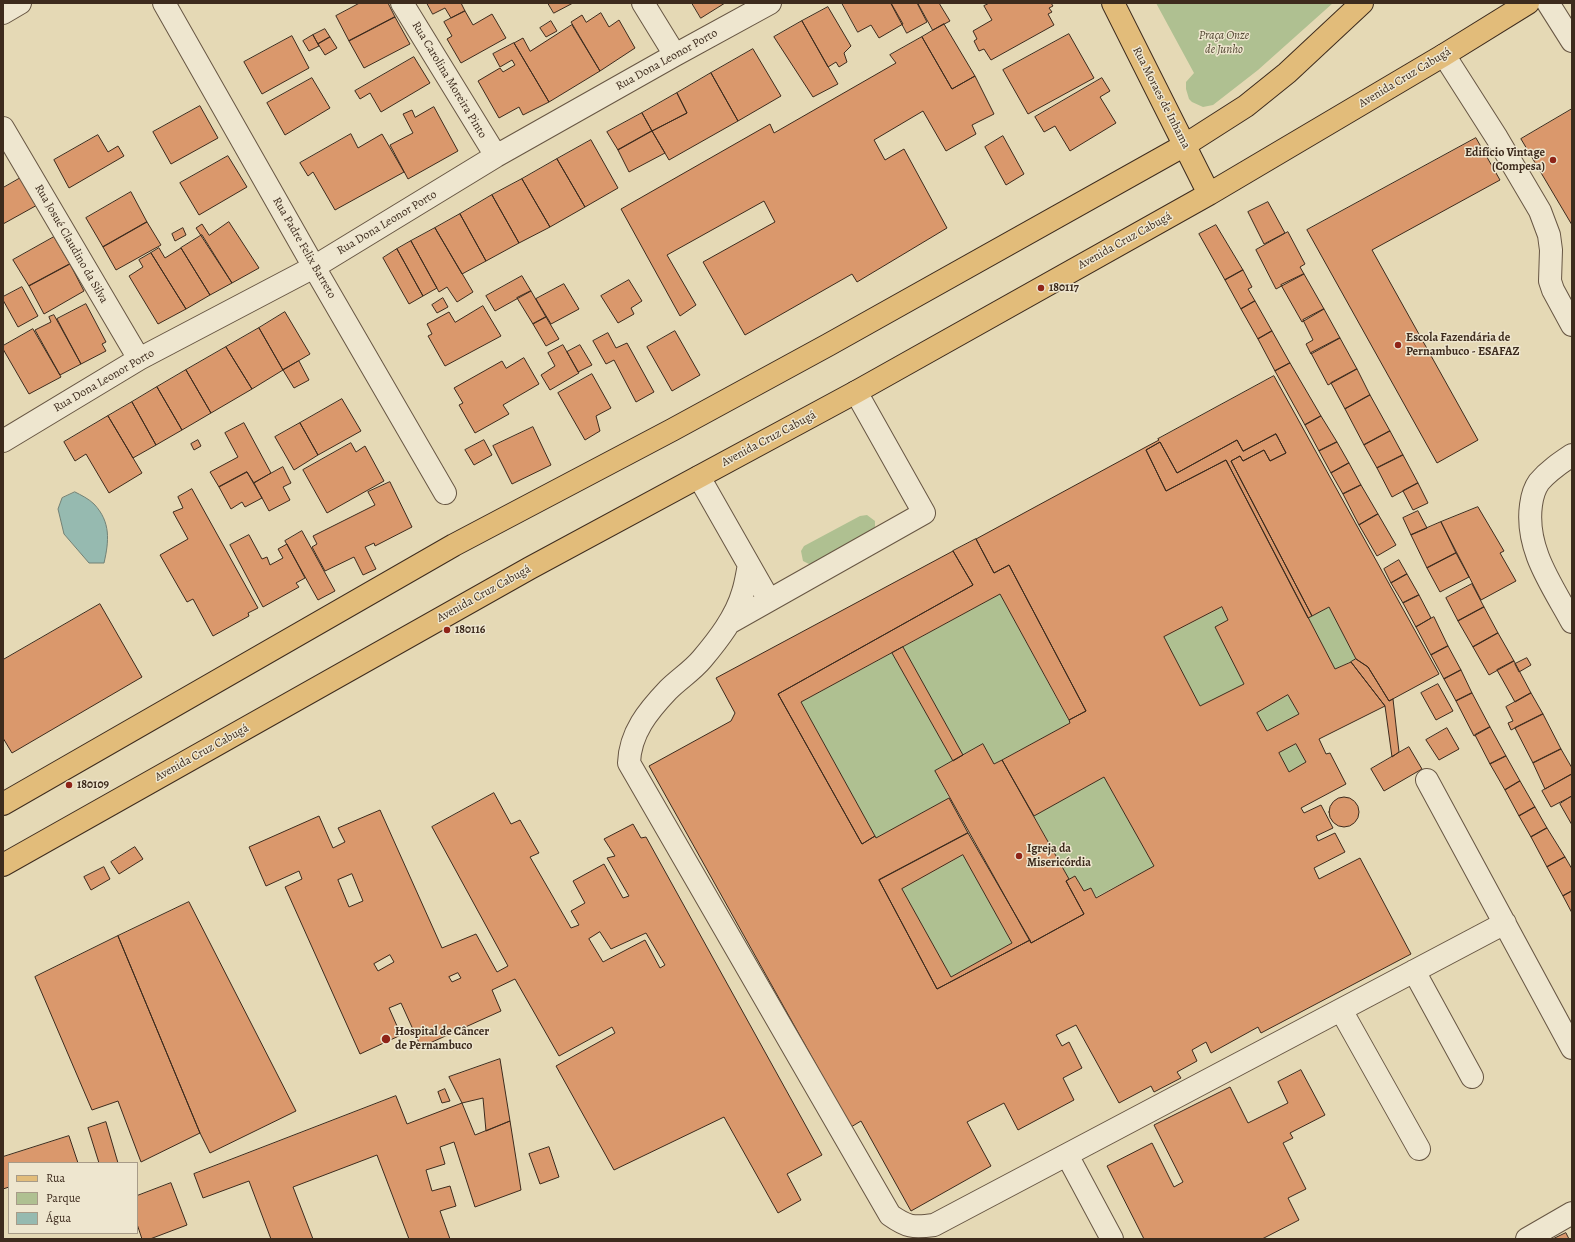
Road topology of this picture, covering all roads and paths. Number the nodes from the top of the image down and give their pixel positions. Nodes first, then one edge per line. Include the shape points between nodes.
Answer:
1 (20, 3) edge
2 (164, 3) edge
3 (402, 3) edge
4 (643, 3) edge
5 (770, 3) edge
6 (1113, 3) edge
7 (1362, 3) edge
8 (1528, 3) edge
9 (1548, 3) edge
10 (3, 13) edge
11 (1572, 41) edge
12 (675, 55) junction
13 (1444, 55) junction
14 (3, 128) edge
15 (1185, 145) junction
16 (496, 156) junction
17 (1209, 194) junction
18 (314, 267) junction
19 (1572, 326) edge
20 (139, 359) junction
21 (856, 392) junction
22 (3, 441) edge
23 (1572, 455) edge
24 (699, 477) junction
25 (445, 493) dead end
26 (749, 565) junction
27 (769, 600) junction
28 (1572, 622) edge
29 (729, 623) junction
30 (1427, 780) dead end
31 (3, 804) edge
32 (3, 865) edge
33 (1505, 923) junction
34 (1414, 971) junction
35 (1341, 1010) junction
36 (1572, 1048) edge
37 (1472, 1076) dead end
38 (1419, 1149) dead end
39 (1067, 1155) junction
40 (1572, 1213) edge
41 (907, 1232) edge
42 (1112, 1239) edge
43 (1527, 1239) edge

1 - 10 street
2 - 18 street, Rua Padre Felix Barreto
3 - 16 street, Rua Carolina Moreira Pinto
4 - 12 street
5 - 12 street, Rua Dona Leonor Porto
6 - 15 main road, Rua Moraes de Inhama
7 - 15 main road via 1287,73 1246,106
8 - 13 main road, Avenida Cruz Cabugá
9 - 11 street
12 - 16 street, Rua Dona Leonor Porto
13 - 17 main road, Avenida Cruz Cabugá
13 - 19 street via 1540,211 1549,235 1551,285
14 - 20 street, Rua Josué Claudino da Silva
15 - 17 main road, Rua Moraes de Inhama
15 - 31 main road via 828,345 454,545
16 - 18 street, Rua Dona Leonor Porto
17 - 21 main road, Avenida Cruz Cabugá
18 - 20 street, Rua Dona Leonor Porto
18 - 25 street, Rua Padre Felix Barreto
20 - 22 street, Rua Dona Leonor Porto
21 - 24 main road, Avenida Cruz Cabugá
21 - 27 street via 924,513
23 - 28 street via 1553,468 1539,483 1532,495 1529,516 1530,532 1539,562
24 - 26 street
24 - 32 main road, Avenida Cruz Cabugá via 530,568
26 - 27 street
26 - 29 street via 743,593
27 - 29 street
29 - 41 street via 701,661 668,690 646,716 636,731 629,750 629,763 890,1215
30 - 33 street
33 - 34 street
33 - 36 street
34 - 35 street
34 - 37 street
35 - 38 street
35 - 39 street
39 - 41 street via 934,1226
39 - 42 street
40 - 43 street

